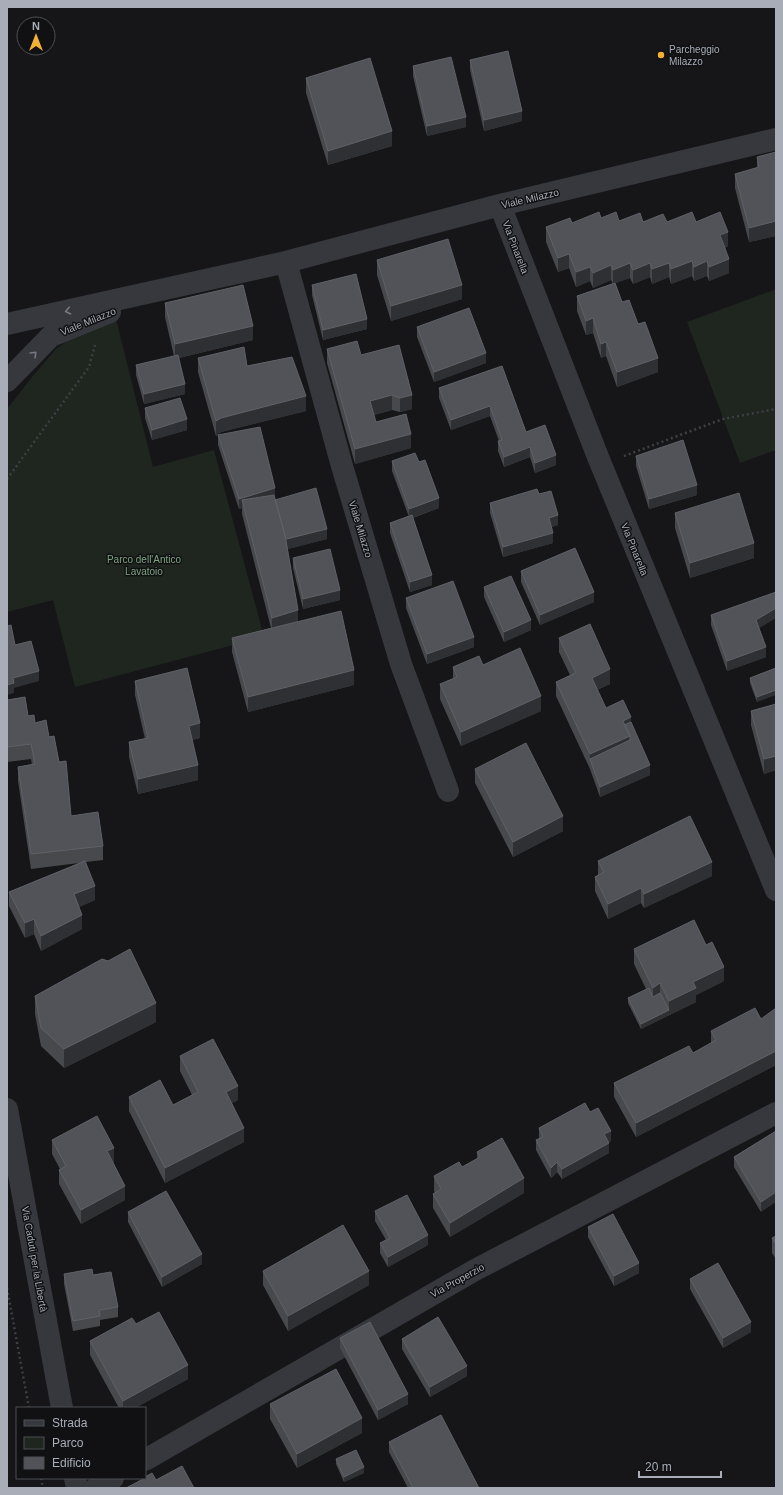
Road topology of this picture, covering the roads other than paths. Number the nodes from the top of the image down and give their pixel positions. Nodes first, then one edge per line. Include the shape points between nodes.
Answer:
1 (776, 139) edge
2 (500, 205) junction
3 (286, 262) junction
4 (162, 291) junction
5 (7, 324) edge
6 (7, 381) edge
7 (448, 791) dead end
8 (776, 890) edge
9 (7, 1109) edge
10 (776, 1113) edge
11 (62, 1407) edge
12 (146, 1459) edge
13 (111, 1479) edge
14 (96, 1488) edge

1 - 2 street, Viale Milazzo
2 - 3 street, Viale Milazzo
2 - 8 street, Via Pinarella via 598,457
3 - 4 street, Viale Milazzo
3 - 7 street, Viale Milazzo via 342,466 401,664
4 -> 5 street, Viale Milazzo
6 -> 4 street, Viale Milazzo via 51,336
9 - 11 street, Via Caduti per la Libertà
10 - 12 street, Via Properzio via 475,1270
13 - 14 street

